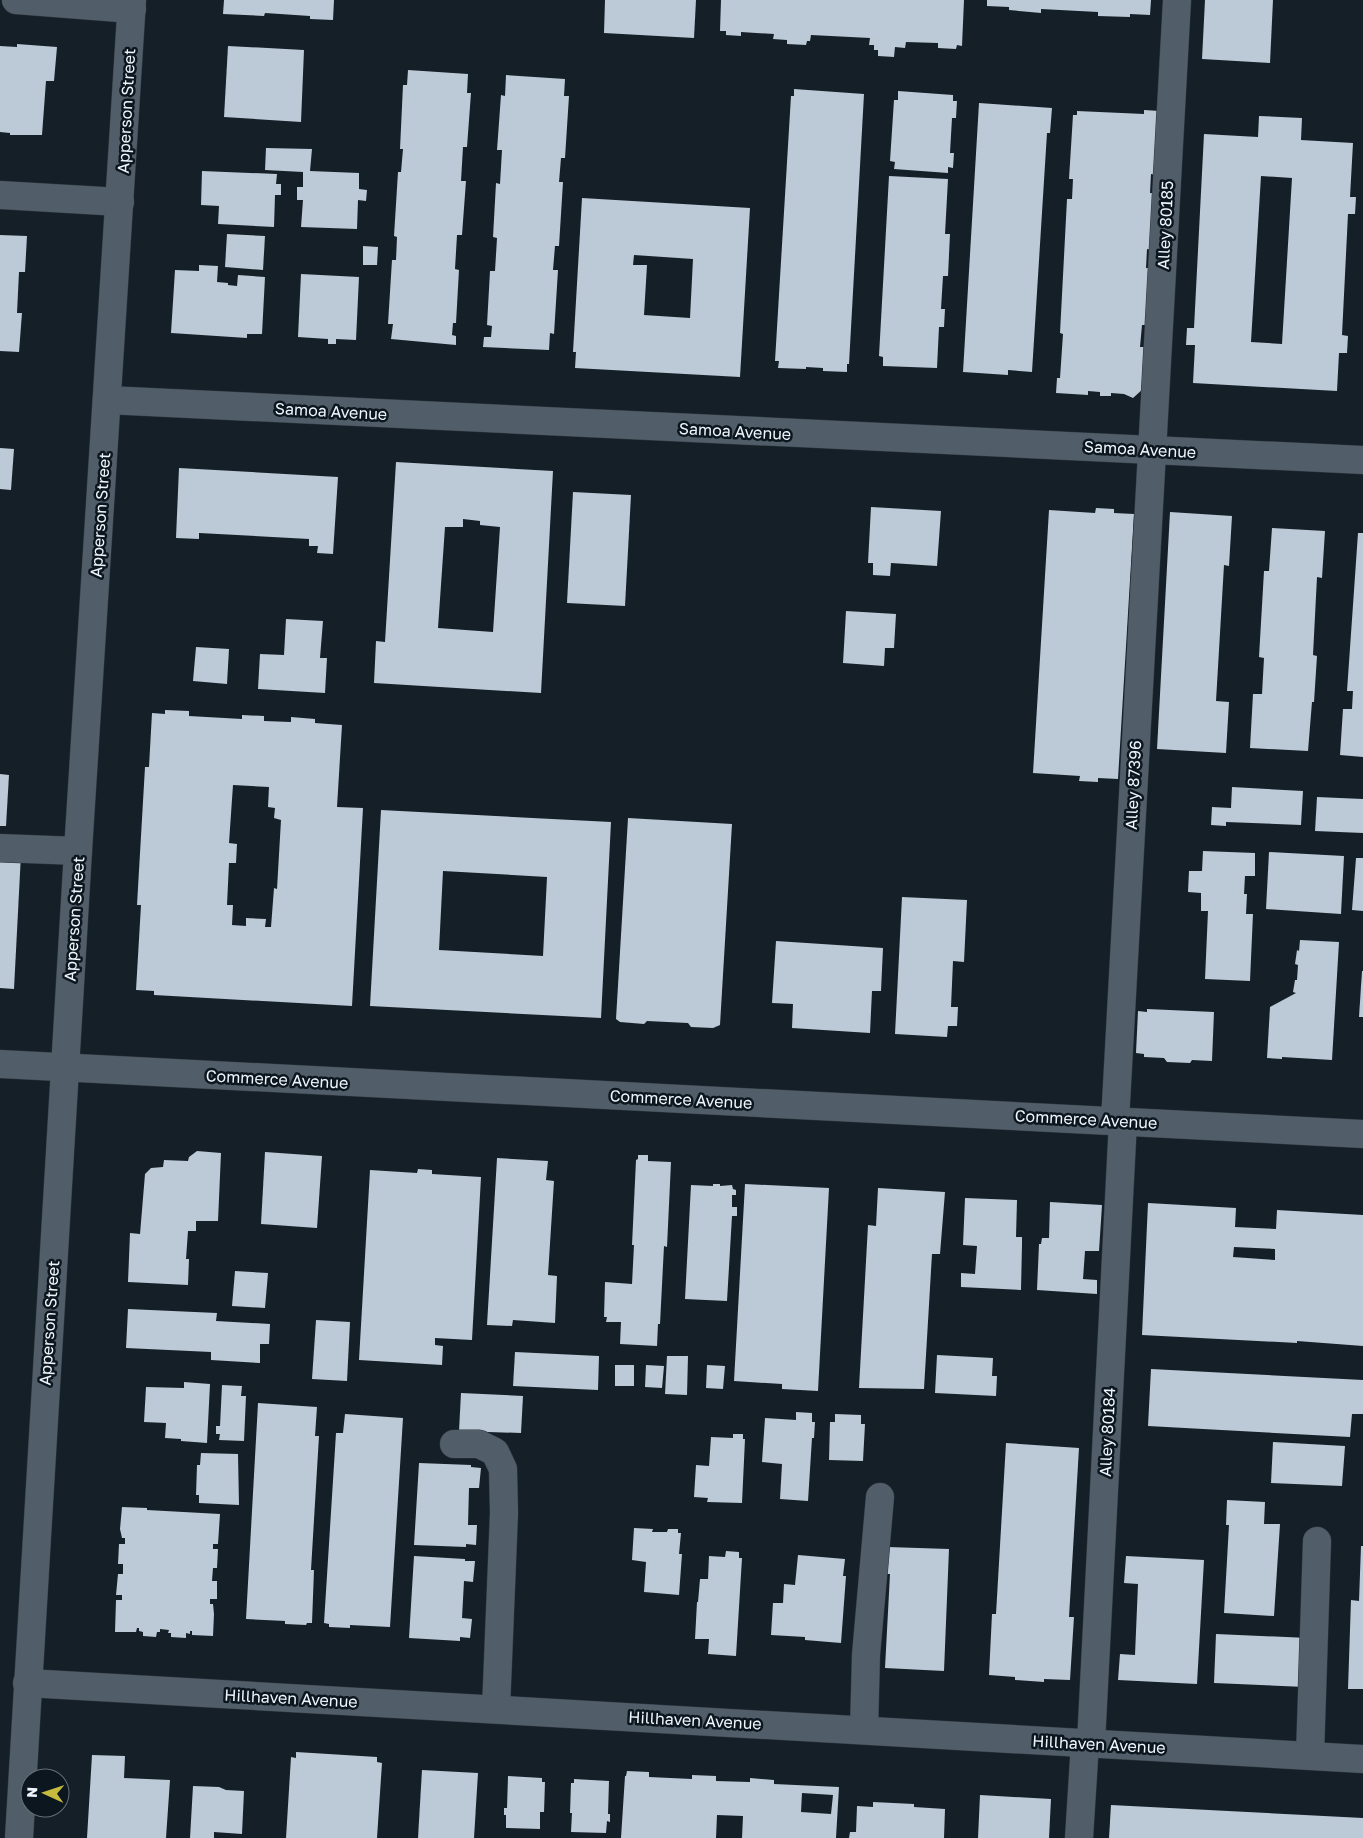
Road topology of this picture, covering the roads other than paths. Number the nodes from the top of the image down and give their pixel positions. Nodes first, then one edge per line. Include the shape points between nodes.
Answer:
1 (16, 0) edge
2 (1177, 0) edge
3 (132, 5) edge
4 (0, 195) edge
5 (120, 202) junction
6 (107, 400) junction
7 (1152, 449) junction
8 (1363, 460) edge
9 (0, 848) edge
10 (78, 851) junction
11 (0, 1064) edge
12 (65, 1068) junction
13 (1119, 1121) junction
14 (1363, 1134) edge
15 (454, 1444) dead end
16 (880, 1497) dead end
17 (1317, 1541) dead end
18 (27, 1683) junction
19 (496, 1709) junction
20 (864, 1730) junction
21 (1088, 1743) junction
22 (1310, 1756) junction
23 (1363, 1758) edge
24 (19, 1838) edge
25 (1079, 1838) edge

1 - 3 street
2 - 7 street, Alley 80185
3 - 5 street, Apperson Street
4 - 5 street
5 - 6 street, Apperson Street
6 - 7 street, Samoa Avenue
6 - 10 street, Apperson Street
7 - 8 street, Samoa Avenue
7 - 13 street, Alley 87396
9 - 10 street
10 - 12 street, Apperson Street
11 - 12 street, Commerce Avenue
12 - 13 street, Commerce Avenue
12 - 18 street, Apperson Street
13 - 14 street, Commerce Avenue
13 - 21 street, Alley 80184
15 - 19 street via 479,1444 495,1452 503,1469
16 - 20 street via 866,1655
17 - 22 street
18 - 19 street, Hillhaven Avenue
18 - 24 street, Apperson Street
19 - 20 street, Hillhaven Avenue
20 - 21 street, Hillhaven Avenue
21 - 22 street, Hillhaven Avenue
21 - 25 street, Alley 80184
22 - 23 street, Hillhaven Avenue

